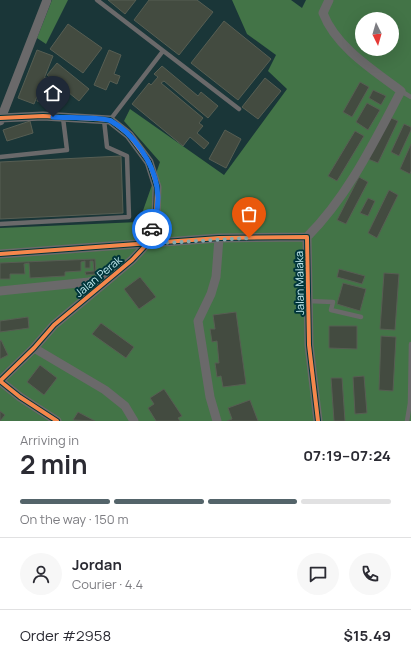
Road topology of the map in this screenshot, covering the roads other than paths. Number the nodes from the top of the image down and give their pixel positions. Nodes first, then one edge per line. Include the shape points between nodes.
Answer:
1 (47, 0) edge
2 (97, 0) edge
3 (328, 0) edge
4 (163, 51) junction
5 (401, 91) junction
6 (411, 97) edge
7 (239, 109) dead end
8 (63, 118) junction
9 (0, 119) edge
10 (107, 120) junction
11 (0, 157) edge
12 (0, 224) edge
13 (307, 237) junction
14 (219, 238) junction
15 (147, 244) junction
16 (0, 254) edge
17 (111, 277) junction
18 (0, 292) edge
19 (308, 301) junction
20 (361, 317) dead end
21 (411, 344) edge
22 (34, 348) junction
23 (0, 381) edge
24 (57, 421) edge
25 (134, 421) edge
26 (217, 421) edge
27 (318, 421) edge
28 (407, 421) edge

1 - 9 street
2 - 4 lane
3 - 5 street via 323,13 328,25 354,55
4 - 7 lane
4 - 10 lane
5 - 6 lane
5 - 13 street via 362,163 325,219
8 - 9 street via 43,116
8 - 10 street
8 - 11 lane via 67,150
10 - 12 lane via 107,147 127,156 129,218
10 - 15 street, Jalan Perak via 129,135 149,162 157,187 156,217
13 - 14 street, Jalan Malaka
13 - 19 street, Jalan Malaka
14 - 15 street, Jalan Malaka
14 - 26 street via 216,277 198,321 210,397
15 - 16 street, Jalan Malaka
15 - 17 street, Jalan Perak
17 - 18 street via 89,282
17 - 22 street, Jalan Perak via 54,325
19 - 20 lane via 333,302 331,310
19 - 27 street, Jalan Malaka via 309,345
21 - 28 lane via 410,403
22 - 23 street, Jalan Perak
22 - 25 street via 105,390 125,406
23 - 24 street

